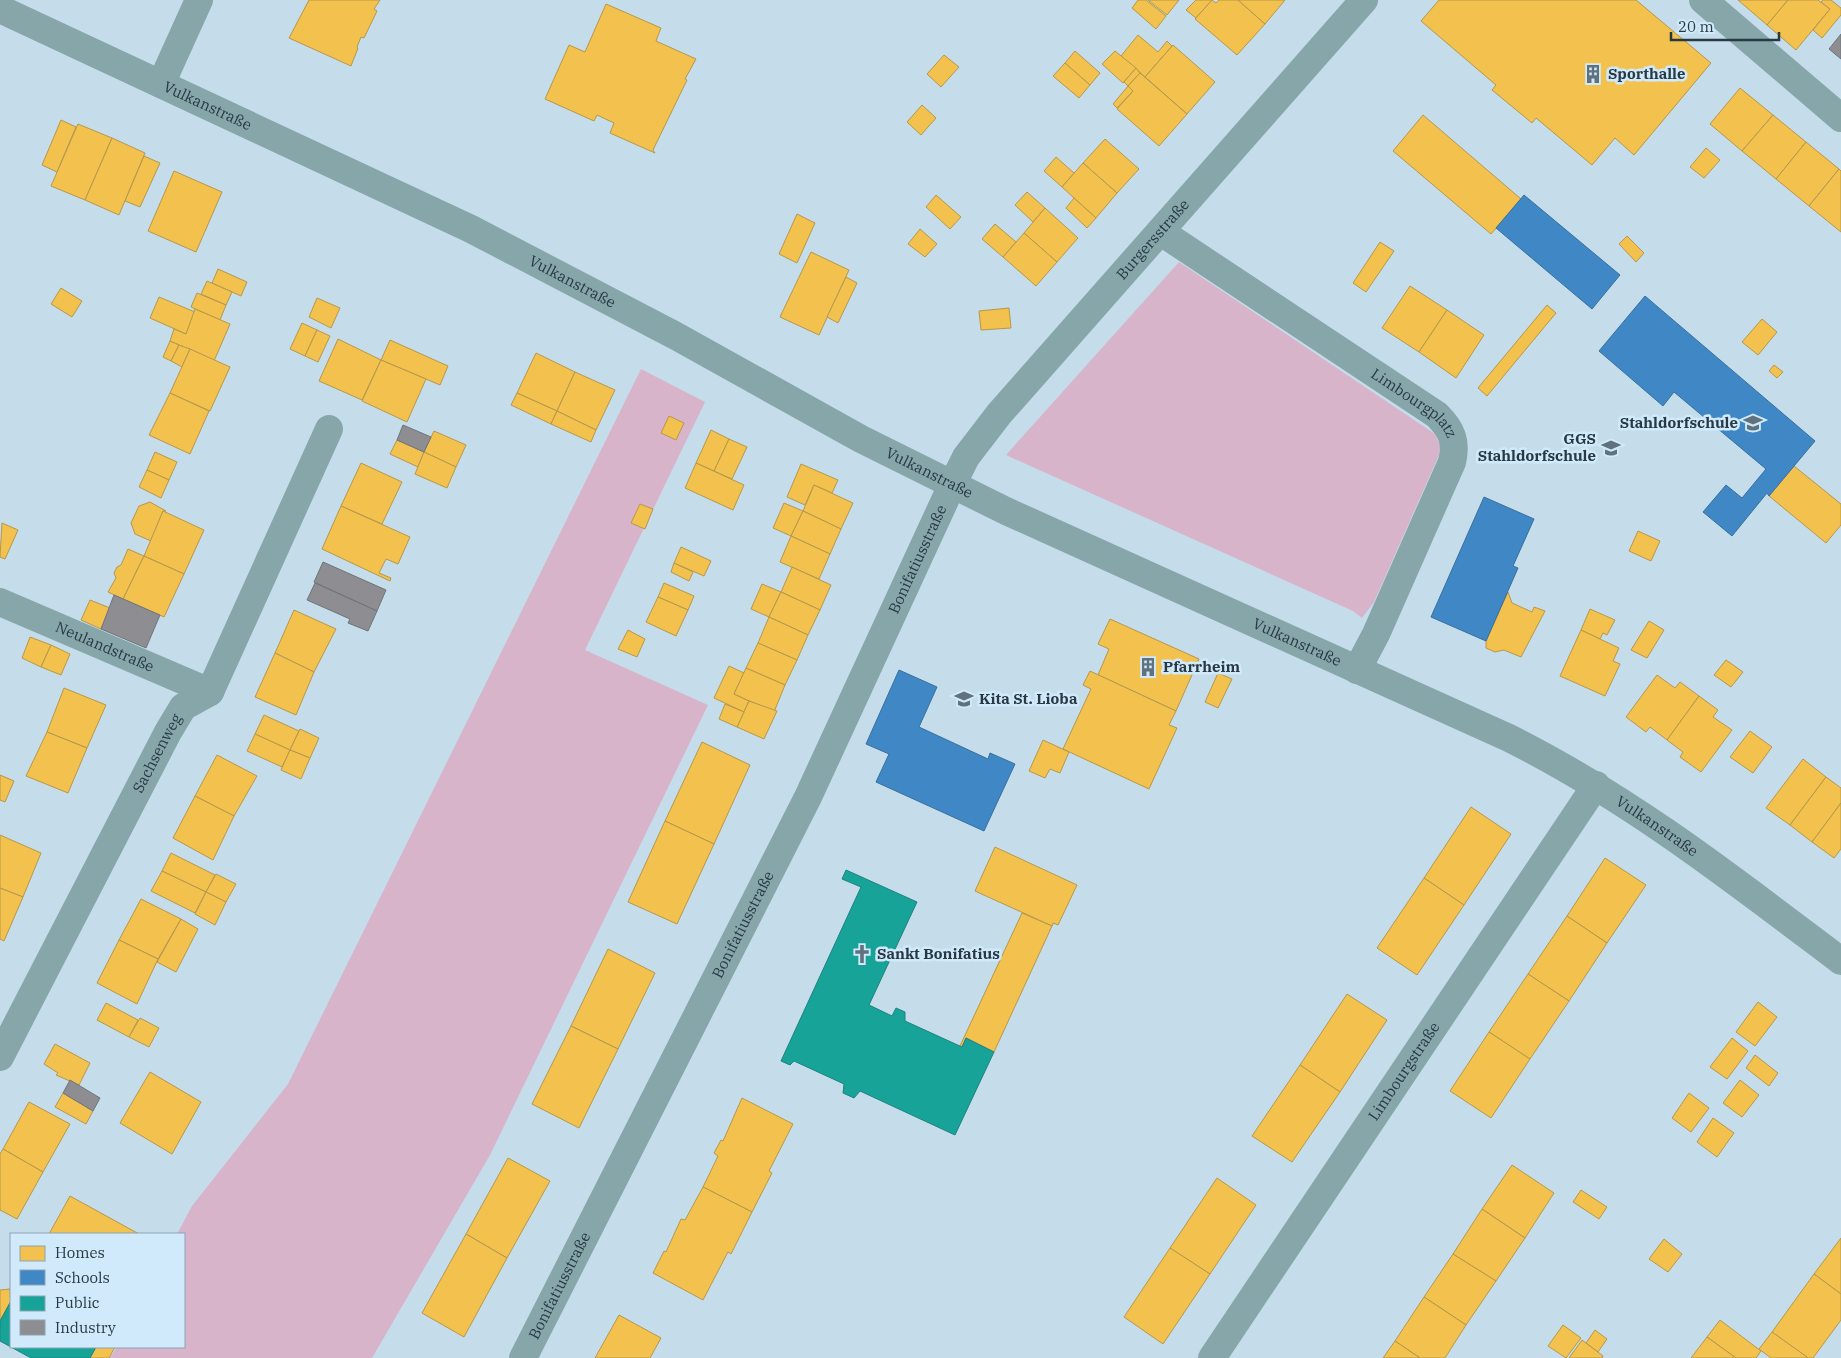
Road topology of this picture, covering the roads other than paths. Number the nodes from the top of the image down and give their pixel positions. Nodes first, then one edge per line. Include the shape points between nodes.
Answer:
1 (199, 0) edge
2 (1364, 0) edge
3 (1703, 0) edge
4 (0, 9) edge
5 (161, 84) junction
6 (1841, 118) edge
7 (1161, 232) junction
8 (330, 429) dead end
9 (952, 485) junction
10 (0, 602) edge
11 (1357, 670) junction
12 (210, 692) junction
13 (1596, 784) junction
14 (1841, 961) edge
15 (0, 1057) edge
16 (523, 1358) edge
17 (1212, 1358) edge

1 - 5 street
2 - 7 street, Burgersstraße
3 - 6 street
4 - 5 street, Vulkanstraße
5 - 9 street, Vulkanstraße via 471,229
7 - 9 street, Burgersstraße via 999,414 966,457
7 - 11 street, Limbourgplatz via 1438,416 1454,438 1452,462
8 - 12 street
9 - 11 street, Vulkanstraße
9 - 16 street, Bonifatiusstraße via 808,797
10 - 12 street, Neulandstraße
11 - 13 street, Vulkanstraße via 1509,738
12 - 15 street, Sachsenweg via 183,707 168,732
13 - 14 street, Vulkanstraße via 1706,859
13 - 17 street, Limbourgstraße

